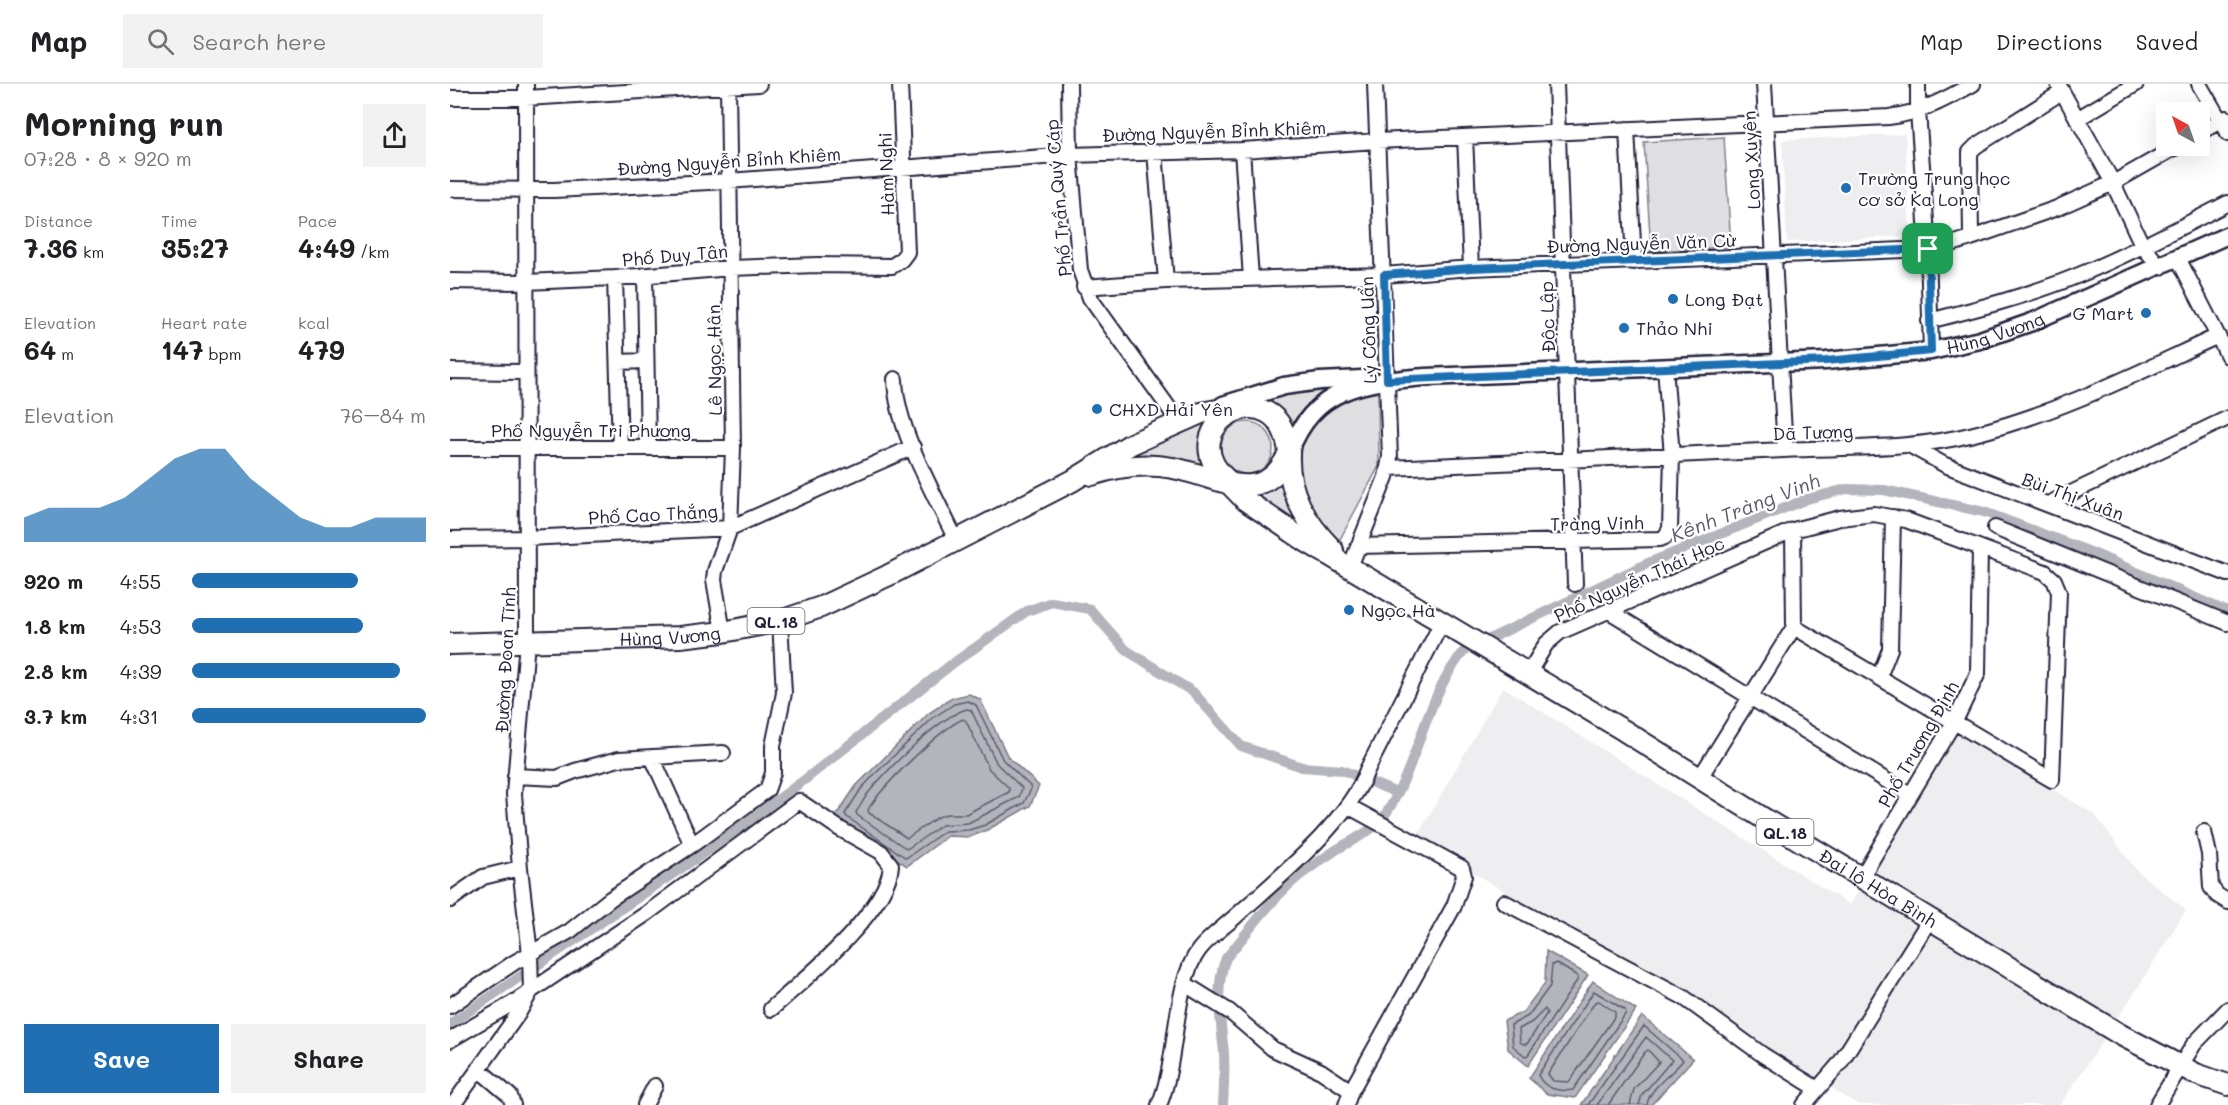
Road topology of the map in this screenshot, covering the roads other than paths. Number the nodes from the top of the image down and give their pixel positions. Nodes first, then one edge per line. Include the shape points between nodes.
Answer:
1 (759, 84) edge
2 (900, 84) edge
3 (1069, 84) edge
4 (1375, 84) edge
5 (1556, 84) edge
6 (1764, 84) edge
7 (1918, 84) edge
8 (1973, 84) edge
9 (2136, 84) edge
10 (2199, 84) edge
11 (728, 85) edge
12 (2060, 88) edge
13 (526, 91) edge
14 (450, 98) edge
15 (1918, 111) junction
16 (2077, 118) junction
17 (2224, 119) edge
18 (1768, 124) junction
19 (2210, 127) edge
20 (1627, 129) junction
21 (1558, 132) junction
22 (2228, 134) edge
23 (1465, 137) junction
24 (1377, 141) junction
25 (1242, 150) junction
26 (1155, 152) junction
27 (1070, 155) junction
28 (2160, 156) edge
29 (903, 168) junction
30 (729, 181) junction
31 (2112, 183) junction
32 (450, 189) edge
33 (526, 192) junction
34 (2228, 203) edge
35 (2228, 235) edge
36 (1971, 238) junction
37 (2143, 247) junction
38 (1928, 249) junction
39 (1774, 255) junction
40 (2178, 258) junction
41 (901, 260) joint
42 (1634, 261) junction
43 (1563, 264) junction
44 (2161, 267) junction
45 (730, 268) junction
46 (1471, 268) junction
47 (645, 275) junction
48 (1384, 275) junction
49 (615, 278) junction
50 (1251, 278) junction
51 (1166, 281) junction
52 (450, 282) edge
53 (526, 282) junction
54 (1084, 286) junction
55 (1929, 321) junction
56 (2218, 336) junction
57 (1931, 351) junction
58 (2228, 356) edge
59 (646, 361) junction
60 (618, 362) junction
61 (1779, 363) junction
62 (1665, 368) junction
63 (450, 370) edge
64 (526, 372) junction
65 (1567, 372) junction
66 (895, 379) dead end
67 (1387, 380) junction
68 (1270, 389) junction
69 (1237, 409) junction
70 (1202, 413) junction
71 (2228, 418) edge
72 (1179, 422) junction
73 (1909, 445) junction
74 (913, 447) junction
75 (450, 448) edge
76 (527, 448) junction
77 (620, 448) junction
78 (648, 448) junction
79 (733, 448) junction
80 (1785, 450) junction
81 (1289, 453) junction
82 (1672, 456) junction
83 (1570, 460) junction
84 (1389, 468) junction
85 (1184, 470) junction
86 (1072, 481) junction
87 (1232, 485) junction
88 (2048, 504) junction
89 (1893, 518) junction
90 (730, 528) junction
91 (1995, 528) dead end
92 (1793, 530) junction
93 (527, 538) junction
94 (450, 539) edge
95 (956, 540) junction
96 (1574, 541) junction
97 (1358, 546) junction
98 (1980, 548) junction
99 (1350, 567) junction
100 (2228, 574) edge
101 (1575, 584) dead end
102 (1609, 610) junction
103 (780, 621) junction
104 (1442, 622) junction
105 (2228, 623) edge
106 (1794, 627) junction
107 (723, 633) junction
108 (527, 642) junction
109 (450, 644) edge
110 (1528, 674) junction
111 (1879, 677) junction
112 (1750, 698) junction
113 (1954, 722) junction
114 (723, 753) dead end
115 (652, 757) junction
116 (515, 776) junction
117 (1699, 779) junction
118 (1910, 795) junction
119 (1348, 806) junction
120 (2204, 832) dead end
121 (692, 845) junction
122 (520, 868) junction
123 (1861, 878) junction
124 (450, 900) edge
125 (1504, 902) dead end
126 (2228, 902) edge
127 (1930, 919) junction
128 (530, 957) junction
129 (1185, 984) junction
130 (531, 987) junction
131 (450, 1006) edge
132 (771, 1009) dead end
133 (2228, 1009) edge
134 (450, 1040) edge
135 (2179, 1066) junction
136 (478, 1069) junction
137 (2228, 1085) edge
138 (655, 1086) dead end
139 (1816, 1088) junction
140 (1351, 1091) junction
141 (453, 1105) edge
142 (513, 1105) edge
143 (645, 1105) edge
144 (1159, 1105) edge
145 (1346, 1105) edge
146 (1804, 1105) edge
147 (2157, 1105) edge

1 - 11 street
2 - 29 street, Hàm Nghi
3 - 27 street, Phố Trần Quý Cáp
4 - 24 street, Lý Công Uẩn
5 - 21 street, Độc Lập
6 - 18 street, Long Xuyên
7 - 15 street
8 - 15 street, Đường Nguyễn Bỉnh Khiêm
9 - 16 street
10 - 17 street
11 - 13 street
11 - 30 street, Lê Ngọc Hân
12 - 16 street
12 - 36 street via 1970,152
13 - 14 street
13 - 33 street, Đường Đoan Tĩnh
15 - 18 street, Đường Nguyễn Bỉnh Khiêm via 1889,117
15 - 38 street
16 - 31 street
17 - 19 street
17 - 22 street
18 - 20 street, Đường Nguyễn Bỉnh Khiêm
18 - 39 street, Long Xuyên
20 - 21 street, Đường Nguyễn Bỉnh Khiêm
20 - 42 street
21 - 23 street, Đường Nguyễn Bỉnh Khiêm
21 - 43 street, Độc Lập
23 - 24 street, Đường Nguyễn Bỉnh Khiêm
23 - 46 street
24 - 25 street, Đường Nguyễn Bỉnh Khiêm
24 - 48 street, Lý Công Uẩn
25 - 26 street, Đường Nguyễn Bỉnh Khiêm
25 - 50 street
26 - 27 street, Đường Nguyễn Bỉnh Khiêm
26 - 51 street
27 - 29 street, Đường Nguyễn Bỉnh Khiêm
27 - 54 street, Phố Trần Quý Cáp
28 - 31 street, Đường Nguyễn Văn Cừ
29 - 30 street, Đường Nguyễn Bỉnh Khiêm
29 - 41 street, Hàm Nghi via 907,252
30 - 33 street, Đường Nguyễn Bỉnh Khiêm
30 - 45 street, Lê Ngọc Hân
31 - 36 street, Đường Nguyễn Văn Cừ via 2057,208
31 - 37 street
32 - 33 street, Đường Nguyễn Bỉnh Khiêm
33 - 53 street, Đường Đoan Tĩnh
34 - 37 street
35 - 40 main road, Hùng Vương
36 - 38 street, Đường Nguyễn Văn Cừ
37 - 44 street
37 - 55 street via 2077,276
38 - 39 street, Đường Nguyễn Văn Cừ
38 - 55 street
39 - 42 street, Đường Nguyễn Văn Cừ
39 - 61 street, Long Xuyên
40 - 44 main road, Hùng Vương
40 - 56 street
41 - 45 street, Phố Duy Tân via 892,266
42 - 43 street, Đường Nguyễn Văn Cừ
43 - 46 street, Đường Nguyễn Văn Cừ
43 - 65 street, Độc Lập
44 - 57 main road, Hùng Vương via 2032,322
45 - 47 street, Phố Duy Tân
45 - 79 street, Lê Ngọc Hân
46 - 48 street, Đường Nguyễn Văn Cừ
47 - 49 street, Phố Duy Tân
47 - 59 street
48 - 50 street, Đường Nguyễn Văn Cừ
48 - 67 street, Lý Công Uẩn
49 - 53 street, Phố Duy Tân
49 - 60 street
50 - 51 street, Đường Nguyễn Văn Cừ
51 - 54 street, Đường Nguyễn Văn Cừ
52 - 53 street, Phố Duy Tân
53 - 64 street, Đường Đoan Tĩnh
54 - 72 street, Phố Trần Quý Cáp
55 - 57 street
56 - 58 street
56 - 73 street, Dã Tượng via 2039,415 1974,434
57 - 61 main road, Hùng Vương
59 - 60 street
59 - 78 street
60 - 77 street
61 - 62 main road, Hùng Vương
61 - 80 street, Long Xuyên
62 - 65 main road, Hùng Vương
62 - 82 street, Tràng Vinh
63 - 64 street
64 - 76 street, Đường Đoan Tĩnh
65 - 67 main road, Hùng Vương
65 - 83 street, Độc Lập
66 - 74 street via 900,412
67 - 68 main road via 1342,379
67 - 81 main road via 1355,386 1326,401 1303,424
67 - 84 street, Lý Công Uẩn
68 - 69 main road
68 - 70 main road
69 - 70 highway
69 - 81 highway via 1256,408 1277,419 1284,429
69 - 87 highway via 1218,422 1212,433 1210,453
70 - 72 highway
71 - 88 street
72 - 86 highway via 1117,452
73 - 80 street, Dã Tượng
73 - 88 street, Bùi Thị Xuân via 1945,465
74 - 90 street, Phố Cao Thắng
74 - 95 street
75 - 76 street, Phố Nguyễn Tri Phương
76 - 77 street, Phố Nguyễn Tri Phương
76 - 93 street, Đường Đoan Tĩnh
77 - 78 street, Phố Nguyễn Tri Phương
78 - 79 street, Phố Nguyễn Tri Phương
79 - 90 street, Lê Ngọc Hân
80 - 82 street, Dã Tượng
81 - 87 highway via 1276,475 1265,483
81 - 99 highway via 1293,490 1302,511
82 - 83 street, Dã Tượng
82 - 96 street, Tràng Vinh via 1670,529 1665,537
83 - 84 street, Dã Tượng
83 - 96 street, Độc Lập
84 - 97 street, Lý Công Uẩn
85 - 86 highway via 1131,466
85 - 87 highway
85 - 87 highway
86 - 95 highway, Hùng Vương / QL.18
87 - 99 highway via 1307,542
88 - 100 street, Bùi Thị Xuân
89 - 92 street, Phố Nguyễn Thái Học via 1874,514 1840,518
89 - 98 street, Phố Nguyễn Thái Học
89 - 111 street via 1890,649
90 - 93 street, Phố Cao Thắng
90 - 107 street, Lê Ngọc Hân via 714,580
91 - 105 street
92 - 102 street, Phố Nguyễn Thái Học
92 - 106 street
93 - 94 street, Phố Cao Thắng
93 - 108 street, Đường Đoan Tĩnh
95 - 103 highway, Hùng Vương / QL.18 via 831,603
96 - 97 street, Tràng Vinh
96 - 101 street, Độc Lập
97 - 99 street, Lý Công Uẩn
98 - 113 street, Phố Trương Định via 1978,673
98 - 113 street, Phố Nguyễn Thái Học via 2044,572 2054,580 2059,592 2052,780
99 - 104 highway, Đại lộ Hòa Bình / QL.18
102 - 110 street, Phố Nguyễn Thái Học via 1560,632 1546,644
102 - 112 street
103 - 107 highway, Hùng Vương / QL.18
103 - 121 street via 784,693 773,746 771,781 767,790
104 - 110 highway, Đại lộ Hòa Bình / QL.18
104 - 119 street
106 - 111 street
106 - 112 street
107 - 108 highway, Hùng Vương / QL.18
108 - 109 highway, Hùng Vương / QL.18
108 - 116 street, Đường Đoan Tĩnh
110 - 117 highway, Đại lộ Hòa Bình / QL.18
111 - 113 street
112 - 117 street
112 - 118 street
113 - 118 street, Phố Trương Định
114 - 115 street
115 - 116 street via 608,761 557,778
115 - 121 street
116 - 122 street, Đường Đoan Tĩnh
117 - 123 highway, Đại lộ Hòa Bình / QL.18
118 - 123 street, Phố Trương Định
119 - 129 street via 1290,867 1199,951
119 - 140 street via 1462,868 1464,876 1454,906
120 - 126 street via 2211,887
121 - 128 street
122 - 124 street via 483,877
122 - 128 street, Đường Đoan Tĩnh
123 - 127 highway, Đại lộ Hòa Bình / QL.18
125 - 139 street via 1683,997
127 - 135 highway, Đại lộ Hòa Bình / QL.18
127 - 139 street via 1840,1063
128 - 130 street, Đường Đoan Tĩnh
128 - 131 street
129 - 140 street via 1230,1012 1273,1049 1322,1071
129 - 144 street via 1170,1070
130 - 132 street via 684,888 799,801 880,852 891,865 891,871 860,924
130 - 134 street
130 - 136 street via 518,1014
133 - 135 street
135 - 137 highway, Đại lộ Hòa Bình / QL.18
135 - 147 street
136 - 141 street
136 - 142 street via 510,1096
138 - 143 street
139 - 146 street
140 - 145 street

